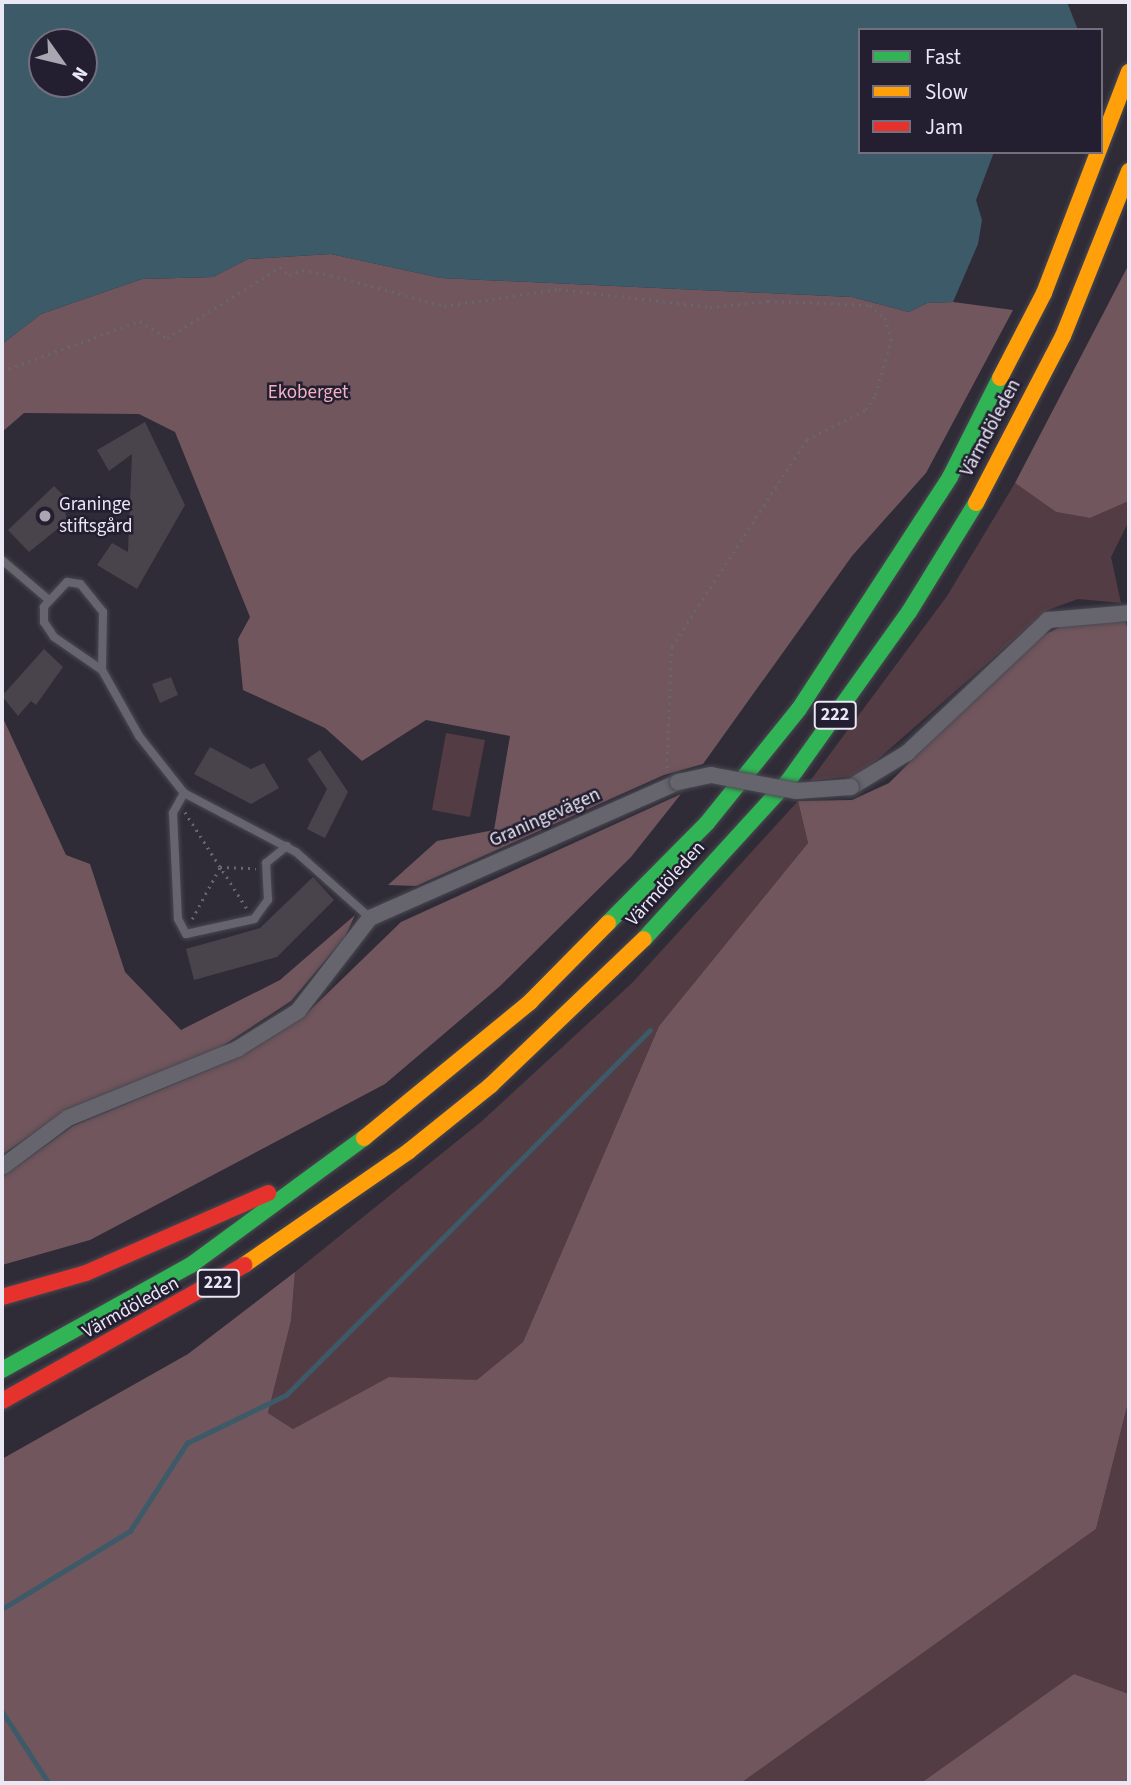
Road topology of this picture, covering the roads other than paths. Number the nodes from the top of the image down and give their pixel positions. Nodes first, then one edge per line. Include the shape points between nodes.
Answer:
1 (1129, 72) edge
2 (1103, 148) edge
3 (1101, 154) edge
4 (1128, 175) edge
5 (2, 560) edge
6 (49, 600) junction
7 (1129, 612) edge
8 (102, 670) junction
9 (184, 793) junction
10 (287, 846) junction
11 (370, 918) junction
12 (337, 1160) junction
13 (2, 1167) edge
14 (2, 1297) edge
15 (2, 1370) edge
16 (6, 1399) edge

1 - 2 highway, Värmdöleden / 222
3 - 12 highway, Värmdöleden / 222 via 1044,293 957,465 799,709 707,822 599,935 509,1021
4 - 16 highway, Värmdöleden / 222 via 1063,336 981,494 909,612 789,780 656,928 491,1085 398,1159 233,1273
5 - 6 lane
6 - 8 lane via 44,622 54,637
6 - 8 lane via 67,582 97,601 105,624
7 - 11 street, Graningevägen, bridge via 1048,620 907,753 851,787 796,791 711,775 674,784
8 - 9 lane via 139,736
9 - 10 lane
9 - 10 lane via 178,801 178,919 185,933 196,936 254,919 268,900 265,869 271,854
10 - 11 lane
11 - 13 street, Graningevägen via 298,1011 237,1048 68,1118
12 - 14 highway via 191,1231 86,1273
12 - 15 highway, Värmdöleden / 222 via 191,1265

